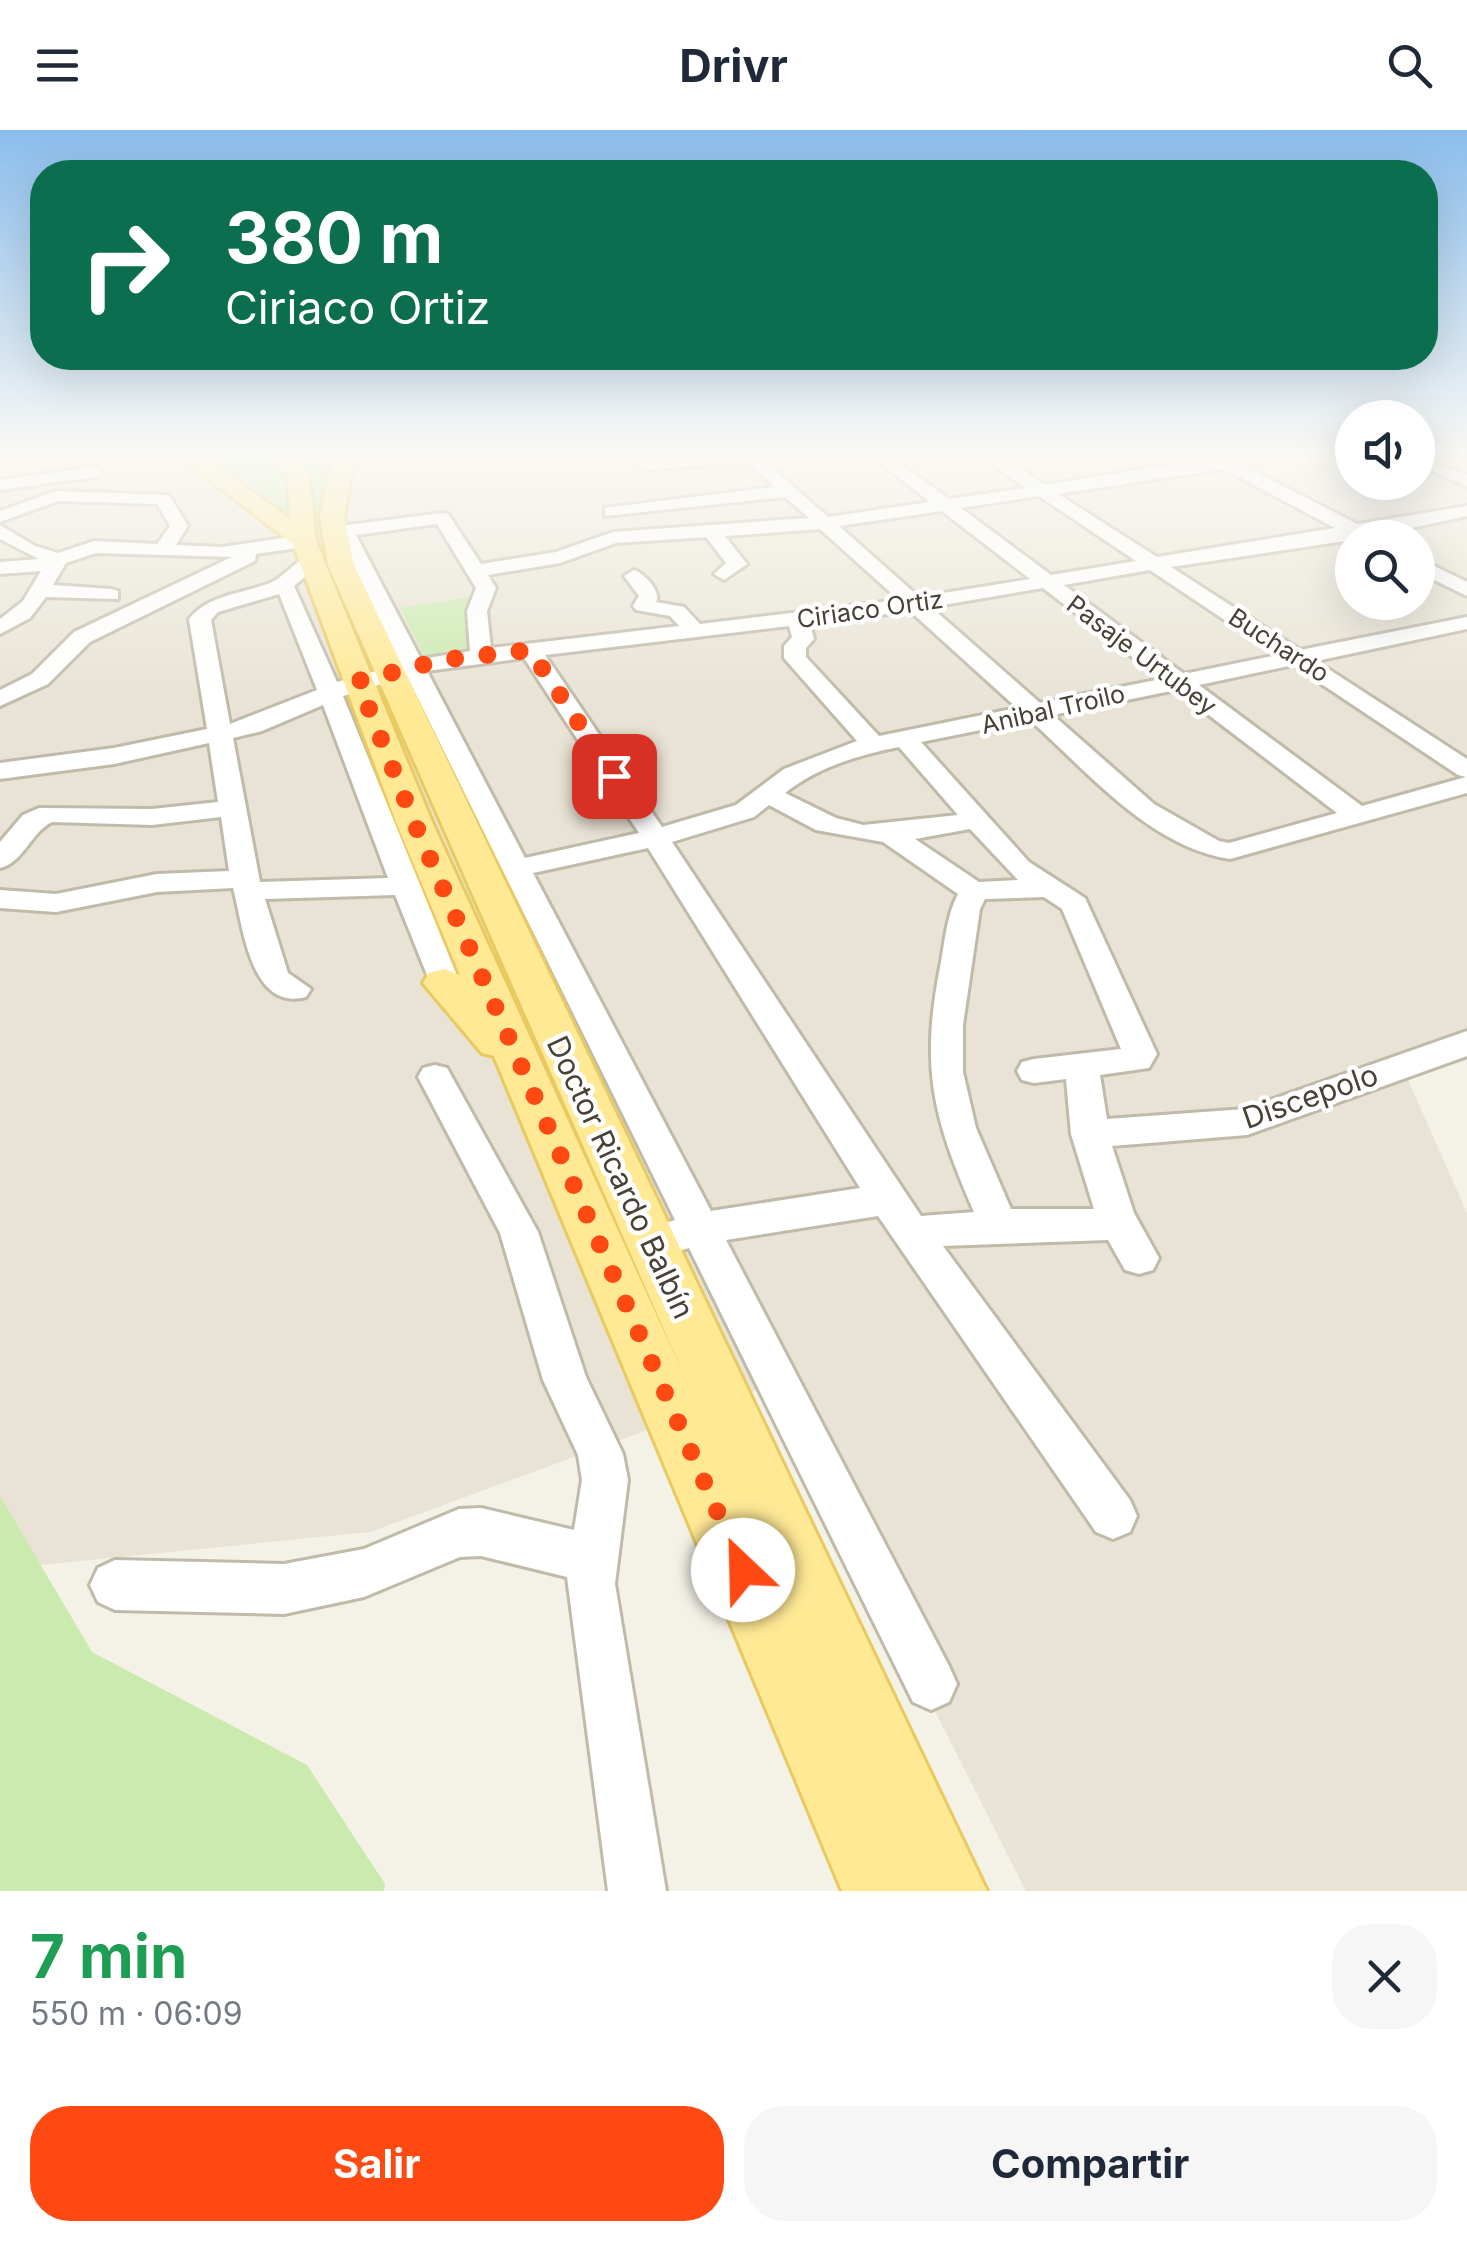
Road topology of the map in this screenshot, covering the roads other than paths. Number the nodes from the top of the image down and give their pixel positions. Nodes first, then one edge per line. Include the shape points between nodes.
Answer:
1 (11, 538) edge
2 (171, 538) edge
3 (290, 538) edge
4 (306, 538) edge
5 (312, 538) edge
6 (354, 538) edge
7 (455, 538) edge
8 (612, 538) edge
9 (717, 538) edge
10 (840, 538) edge
11 (988, 538) edge
12 (1115, 538) edge
13 (1333, 538) edge
14 (165, 547) junction
15 (307, 549) junction
16 (57, 562) junction
17 (1154, 564) junction
18 (0, 568) edge
19 (476, 571) junction
20 (1435, 573) edge
21 (724, 574) dead end
22 (634, 576) dead end
23 (1045, 582) junction
24 (1467, 590) edge
25 (44, 591) junction
26 (110, 596) dead end
27 (912, 604) junction
28 (798, 618) junction
29 (1467, 623) edge
30 (0, 628) edge
31 (695, 632) junction
32 (530, 650) junction
33 (481, 656) junction
34 (1297, 656) junction
35 (372, 678) junction
36 (1180, 682) junction
37 (0, 700) edge
38 (1034, 713) junction
39 (220, 734) junction
40 (906, 740) junction
41 (874, 745) junction
42 (1467, 770) edge
43 (0, 771) edge
44 (1467, 785) edge
45 (769, 796) junction
46 (232, 808) junction
47 (1358, 816) junction
48 (976, 820) junction
49 (891, 834) junction
50 (656, 838) junction
51 (0, 860) edge
52 (517, 868) junction
53 (247, 885) junction
54 (406, 886) junction
55 (1048, 888) junction
56 (974, 892) junction
57 (0, 900) edge
58 (444, 983) joint
59 (295, 989) dead end
60 (1467, 1042) edge
61 (1082, 1066) junction
62 (1034, 1071) dead end
63 (524, 1073) junction
64 (434, 1076) dead end
65 (1090, 1134) junction
66 (887, 1200) junction
67 (1116, 1224) junction
68 (999, 1225) junction
69 (699, 1229) junction
70 (912, 1233) junction
71 (652, 1242) junction
72 (1139, 1258) dead end
73 (1112, 1516) dead end
74 (591, 1557) junction
75 (114, 1585) dead end
76 (931, 1684) dead end
77 (638, 1891) edge
78 (880, 1891) edge
79 (949, 1891) edge

1 - 16 street
2 - 14 street
3 - 15 main road
4 - 15 main road
5 - 15 main road, Doctor Ricardo Balbín
6 - 15 street
7 - 19 street
8 - 19 street via 560,557
9 - 21 street via 738,564
10 - 27 street
11 - 23 street, Pasaje Urtubey
12 - 17 street, Buchardo
13 - 17 street, Ciriaco Ortiz
14 - 15 street via 222,553
14 - 16 street via 94,547
15 - 35 main road, Doctor Ricardo Balbín
15 - 35 street via 291,592
15 - 37 street via 82,637 40,679
15 - 39 street via 200,614
16 - 18 street
16 - 25 street
17 - 23 street, Ciriaco Ortiz
17 - 34 street, Buchardo
19 - 33 street via 486,593 477,611
20 - 24 street
22 - 31 street via 649,596 643,606 678,611
23 - 27 street, Ciriaco Ortiz
23 - 36 street, Pasaje Urtubey
25 - 26 street
25 - 30 street
27 - 28 street, Ciriaco Ortiz
27 - 38 street
28 - 31 street, Ciriaco Ortiz
28 - 41 street via 803,639 794,646 794,658
29 - 34 street, Anibal Troilo
31 - 32 street, Ciriaco Ortiz
32 - 33 street, Ciriaco Ortiz
32 - 50 street
33 - 35 street, Ciriaco Ortiz
34 - 36 street, Anibal Troilo
34 - 42 street, Buchardo
35 - 39 street, Ciriaco Ortiz
35 - 52 street
35 - 54 street
35 - 63 main road, Doctor Ricardo Balbín via 414,822
35 - 71 main road, Doctor Ricardo Balbín
36 - 38 street, Anibal Troilo
36 - 47 street, Pasaje Urtubey
38 - 40 street, Anibal Troilo
38 - 47 street via 1144,810 1221,851
39 - 43 street, Ciriaco Ortiz
39 - 46 street
40 - 41 street, Anibal Troilo
40 - 48 street
41 - 45 street, Anibal Troilo via 806,767
44 - 47 street
45 - 49 street via 826,824
45 - 50 street, Anibal Troilo via 745,812
46 - 51 street via 152,818 48,814 33,821
46 - 53 street
48 - 49 street
48 - 55 street via 1018,868
49 - 56 street
50 - 52 street, Anibal Troilo
50 - 66 street
52 - 69 street
53 - 54 street
53 - 57 street via 158,883 56,903
53 - 59 street via 272,973
54 - 58 street
55 - 56 street
55 - 61 street via 1075,904 1140,1054
56 - 68 street via 965,909 946,1045 949,1091
58 - 63 main road
60 - 65 street, Discepolo via 1247,1122
61 - 62 street
61 - 65 street
63 - 78 main road, Doctor Ricardo Balbín
64 - 74 street via 519,1232 565,1380 600,1454 604,1501
65 - 67 street
66 - 69 street
66 - 70 street
67 - 68 street
67 - 72 street
68 - 70 street
69 - 71 street
69 - 76 street
70 - 73 street
71 - 79 main road, Doctor Ricardo Balbín
74 - 75 street via 459,1532 364,1573 284,1590
74 - 77 street

